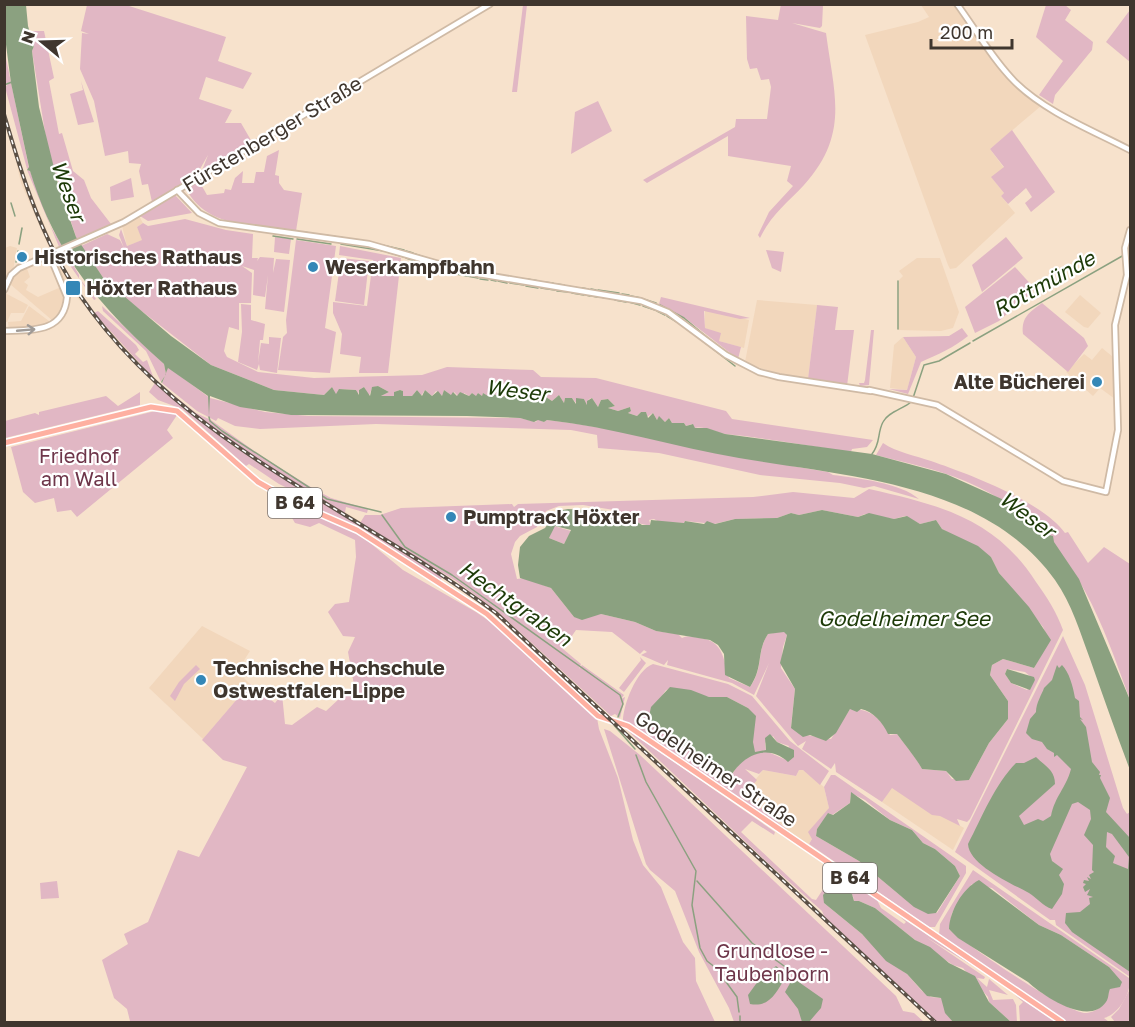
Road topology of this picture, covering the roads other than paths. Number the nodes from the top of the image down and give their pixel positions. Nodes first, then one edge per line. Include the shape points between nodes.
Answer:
1 (490, 4) edge
2 (957, 4) edge
3 (1131, 150) edge
4 (180, 189) junction
5 (1131, 230) edge
6 (50, 256) junction
7 (4, 290) edge
8 (4, 331) edge
9 (4, 443) edge
10 (1062, 1023) edge

1 - 4 street, Fürstenberger Straße
2 - 3 street via 1022,89
4 - 5 street via 204,216 224,224 369,244 460,271 643,302 680,319 743,365 779,377 913,398 944,408 1063,481 1105,492 1118,430 1115,325 1126,284
4 - 6 street, Fürstenberger Straße via 109,229
6 - 7 street, Fürstenberger Straße via 15,271
8 -> 6 street via 55,323 67,297
9 - 10 main road, Godelheimer Straße / B 64 via 154,406 177,411 258,482 357,530 487,614 598,716 628,726

